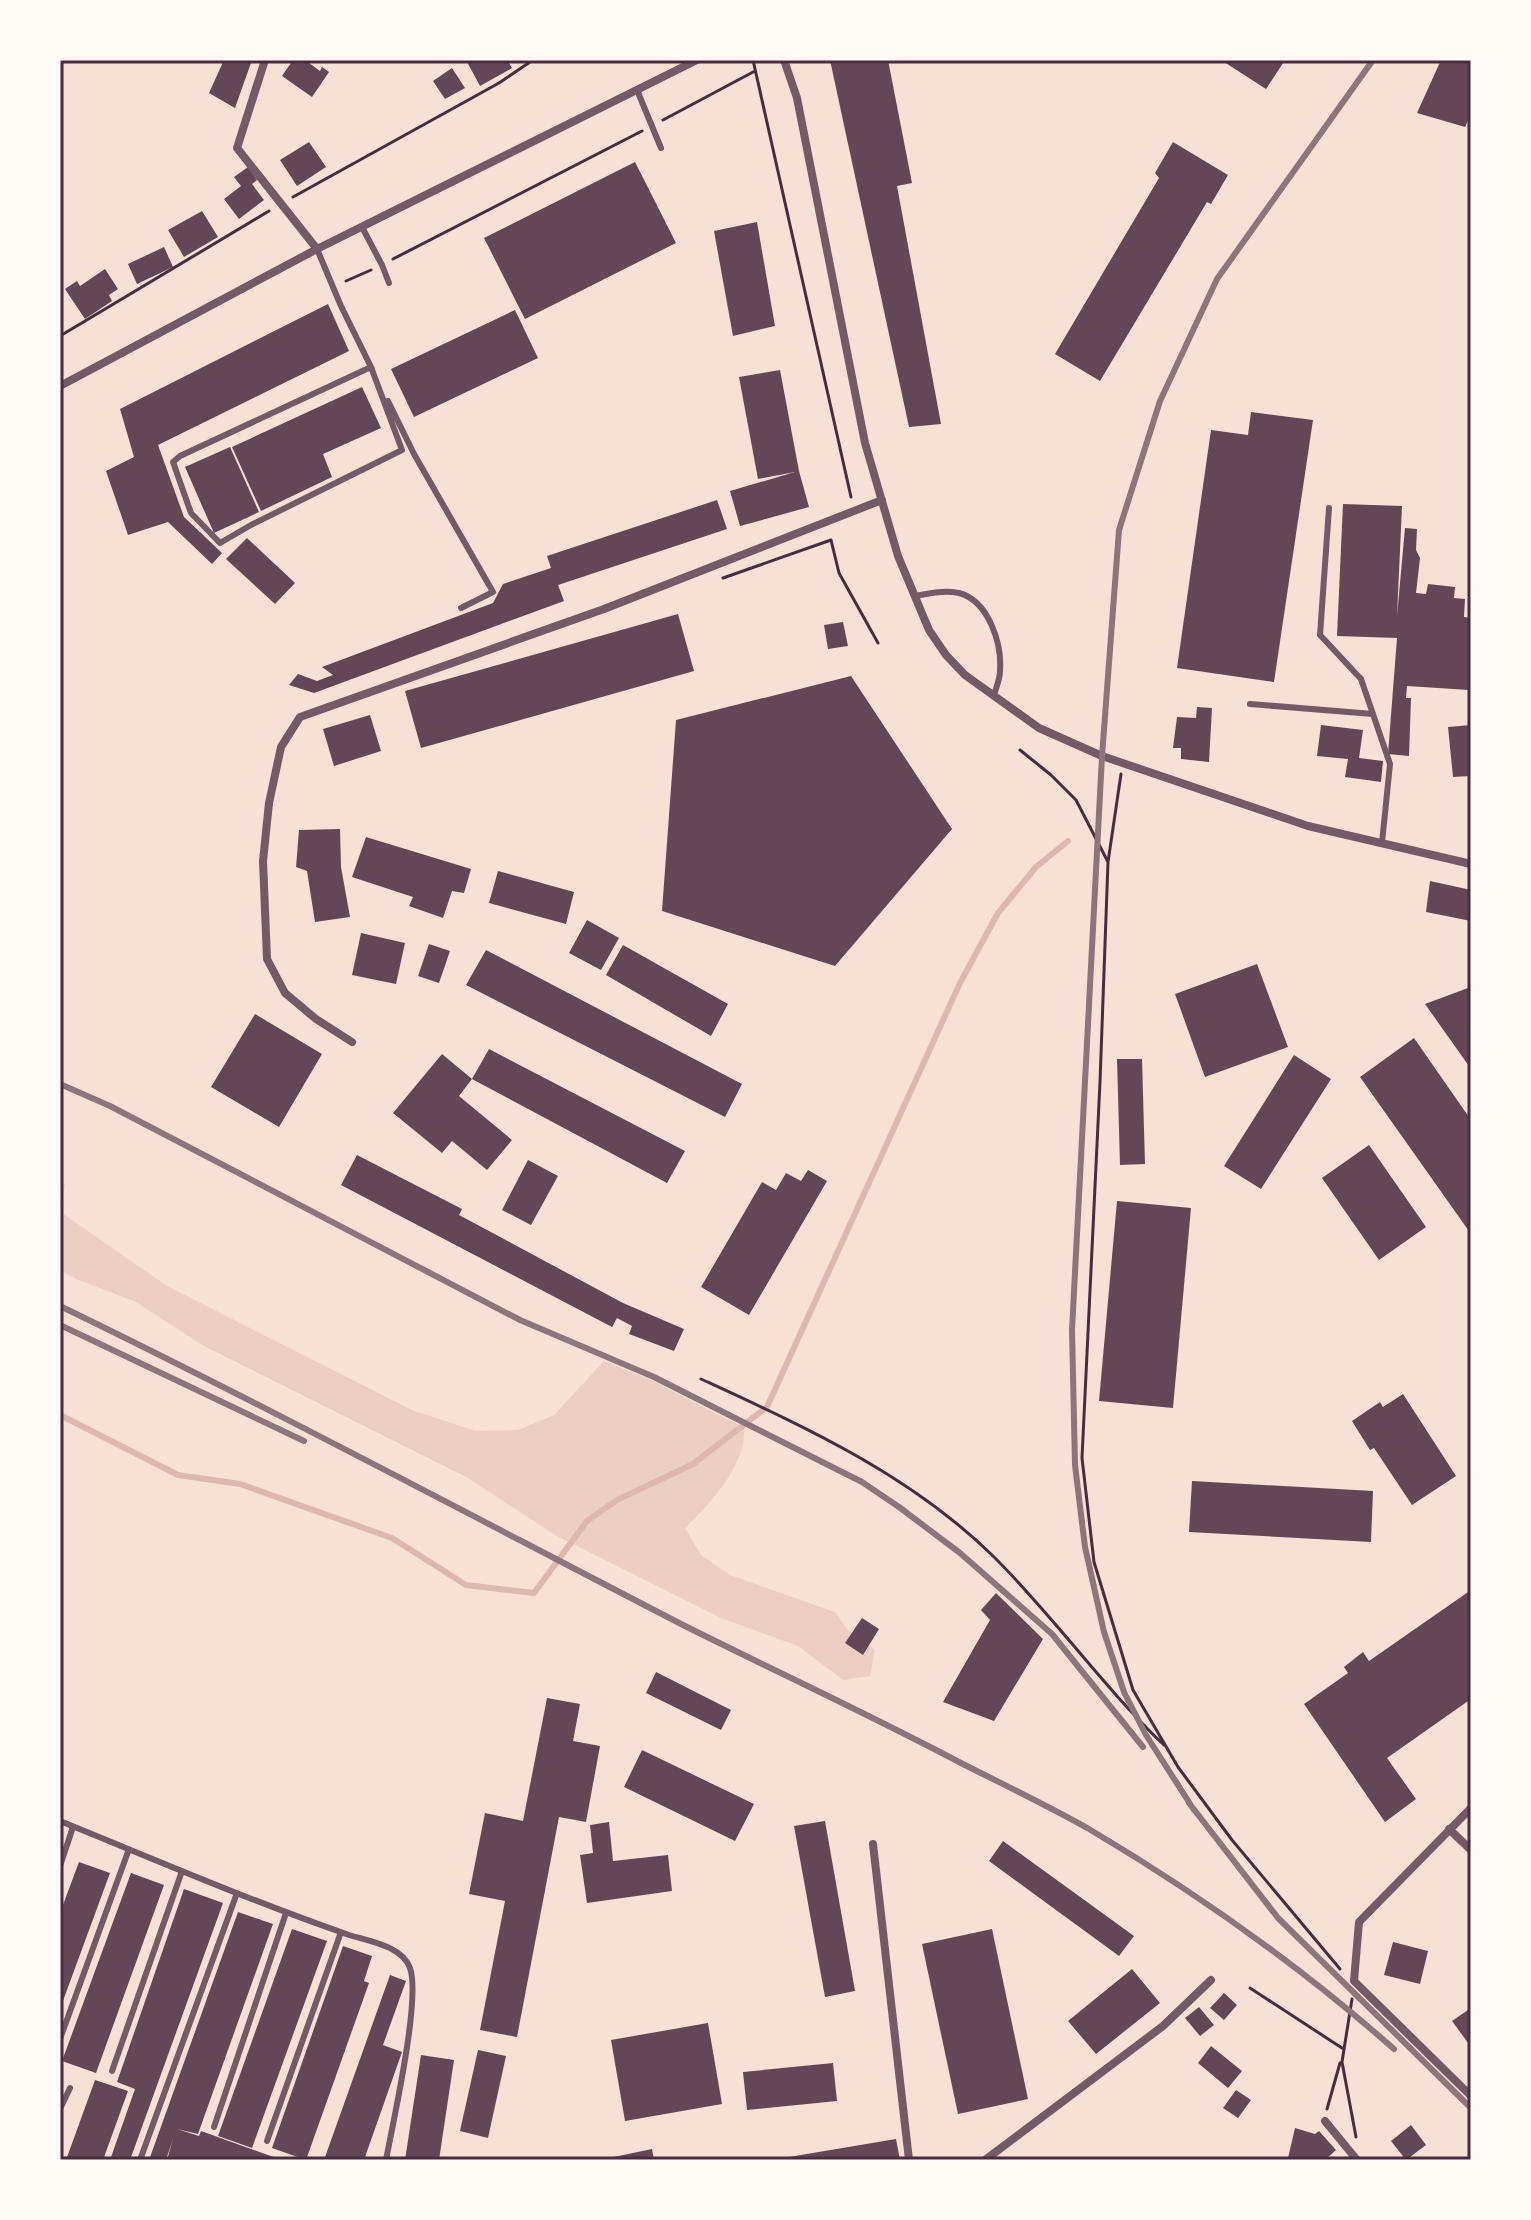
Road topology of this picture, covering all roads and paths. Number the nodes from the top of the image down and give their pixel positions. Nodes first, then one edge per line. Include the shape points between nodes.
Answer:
1 (265, 60) edge
2 (533, 60) edge
3 (697, 60) edge
4 (753, 60) edge
5 (784, 60) edge
6 (755, 71) junction
7 (637, 90) junction
8 (652, 126) junction
9 (661, 148) dead end
10 (281, 204) junction
11 (362, 227) junction
12 (317, 249) junction
13 (382, 265) junction
14 (389, 283) dead end
15 (334, 286) junction
16 (60, 336) edge
17 (371, 367) junction
18 (60, 386) edge
19 (882, 500) junction
20 (1329, 508) dead end
21 (828, 521) junction
22 (831, 540) junction
23 (720, 580) dead end
24 (915, 596) junction
25 (461, 608) dead end
26 (878, 643) dead end
27 (994, 695) junction
28 (1250, 704) dead end
29 (1373, 714) junction
30 (1020, 750) dead end
31 (1122, 763) junction
32 (1382, 843) junction
33 (1108, 862) junction
34 (1471, 864) edge
35 (352, 1042) dead end
36 (701, 1379) dead end
37 (1166, 1748) junction
38 (1471, 1808) edge
39 (60, 1821) edge
40 (73, 1827) junction
41 (1449, 1829) junction
42 (873, 1844) dead end
43 (129, 1849) junction
44 (1471, 1850) edge
45 (60, 1866) edge
46 (182, 1871) junction
47 (237, 1893) junction
48 (286, 1913) junction
49 (341, 1932) junction
50 (1211, 1980) dead end
51 (1354, 1981) junction
52 (1250, 1988) dead end
53 (60, 2039) edge
54 (1343, 2049) junction
55 (112, 2071) dead end
56 (70, 2088) dead end
57 (1471, 2096) edge
58 (60, 2109) edge
59 (1325, 2121) joint
60 (214, 2127) dead end
61 (267, 2141) dead end
62 (1358, 2147) dead end
63 (140, 2160) edge
64 (386, 2160) edge
65 (909, 2160) edge
66 (985, 2160) edge
67 (1357, 2160) edge

1 - 10 street via 237,148
2 - 10 path
3 - 7 street
4 - 6 path
5 - 19 street via 797,98 865,443
6 - 8 path
6 - 21 path via 853,496
7 - 8 lane
7 - 11 street
8 - 9 lane
8 - 13 path
10 - 12 street
10 - 16 path
11 - 12 street
11 - 13 lane
12 - 15 lane
12 - 18 street
13 - 14 lane
13 - 15 path
15 - 17 lane
17 - 17 lane via 173,462 191,513 220,543 402,450
17 - 25 lane via 493,592
19 - 21 street
19 - 24 street
20 - 29 lane via 1320,635 1361,679
21 - 22 path
21 - 35 street via 604,609 300,717 281,747 269,803 263,861 267,959 285,993
22 - 23 path
22 - 26 path via 839,573
24 - 27 street via 946,655
24 - 27 lane via 957,593 980,608 1000,650
27 - 31 street via 1039,728
28 - 29 lane
29 - 32 lane via 1390,764
30 - 33 path via 1076,800
31 - 32 street via 1308,826
31 - 33 path
32 - 34 street
33 - 37 path via 1082,1458 1094,1562 1133,1690
36 - 37 path via 853,1453 910,1487 990,1553
37 - 51 path via 1297,1921
38 - 41 street
39 - 40 lane
40 - 43 lane
40 - 45 lane
41 - 44 street
41 - 51 street via 1359,1922
42 - 65 street
43 - 46 lane
43 - 53 lane
46 - 47 lane
46 - 55 lane
47 - 48 lane
47 - 63 lane
48 - 49 lane
48 - 60 lane
49 - 61 lane
49 - 64 lane via 397,1951 409,1965 413,1982
50 - 66 street via 1163,2026
51 - 54 path
51 - 57 street
52 - 54 path
54 - 59 path
54 - 62 path
56 - 58 lane
59 - 67 street

